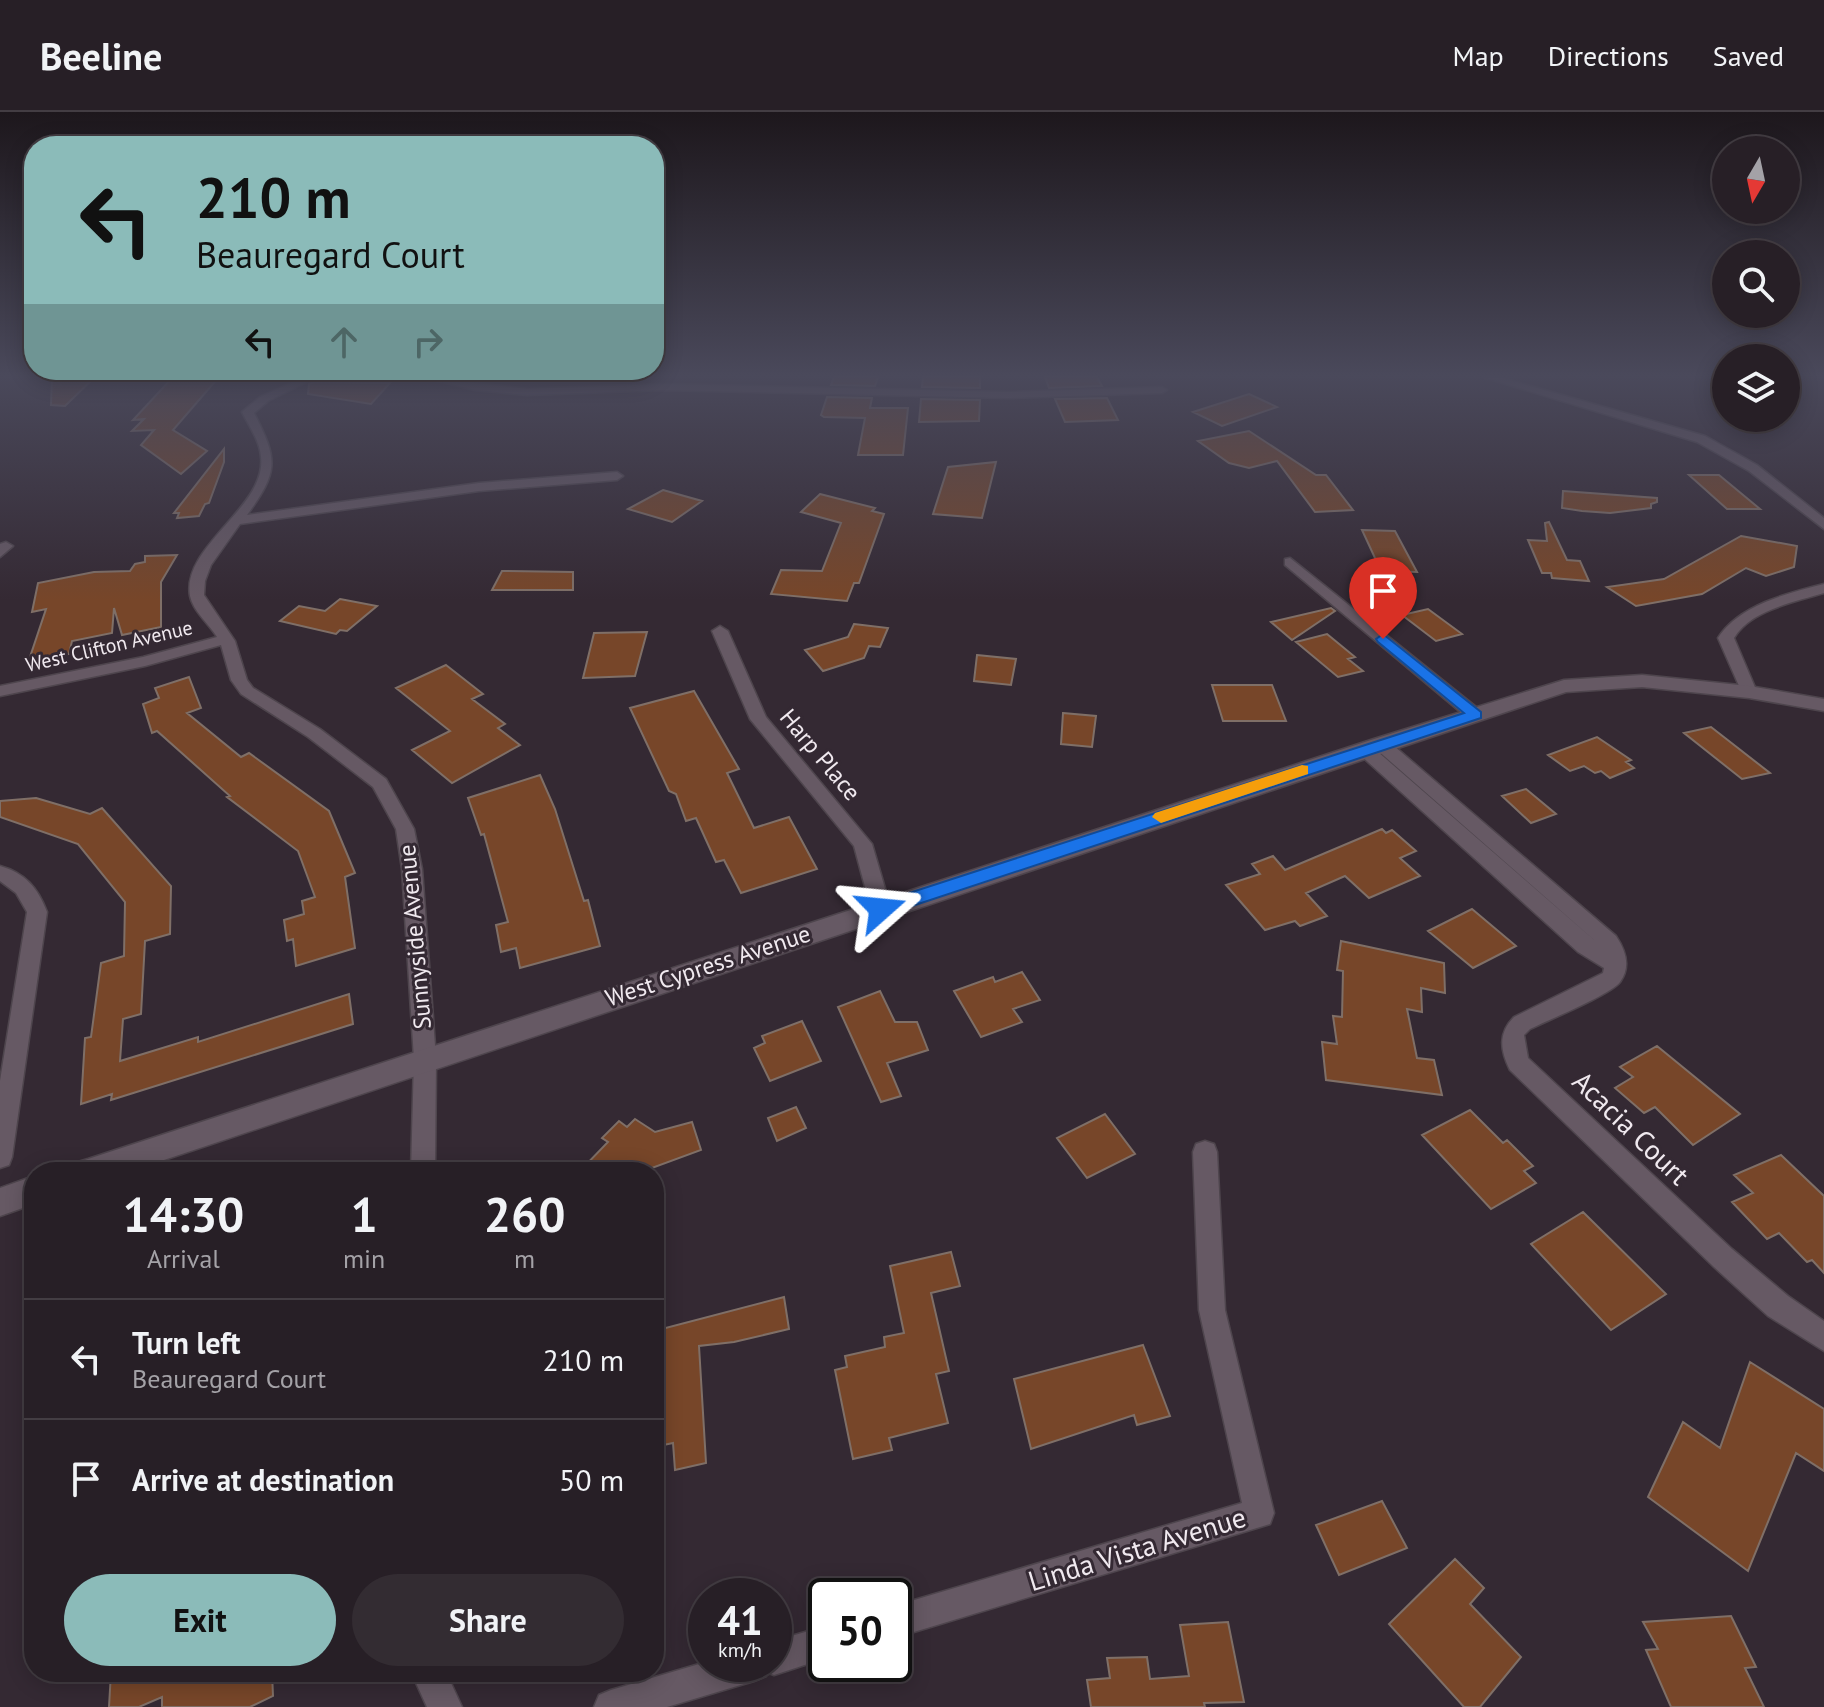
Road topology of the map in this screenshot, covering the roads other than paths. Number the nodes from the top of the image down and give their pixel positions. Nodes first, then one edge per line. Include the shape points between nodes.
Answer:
1 (265, 451) edge
2 (1725, 451) edge
3 (617, 476) dead end
4 (1817, 512) edge
5 (234, 521) junction
6 (1824, 525) edge
7 (1290, 562) dead end
8 (1824, 588) edge
9 (720, 631) dead end
10 (226, 639) junction
11 (0, 691) edge
12 (1749, 692) junction
13 (1824, 705) edge
14 (1475, 715) junction
15 (1372, 746) junction
16 (1504, 849) junction
17 (1484, 856) junction
18 (0, 873) edge
19 (881, 909) junction
20 (1617, 966) junction
21 (425, 1059) junction
22 (1205, 1152) dead end
23 (0, 1157) edge
24 (118, 1162) edge
25 (423, 1162) edge
26 (24, 1194) edge
27 (0, 1202) edge
28 (1824, 1337) edge
29 (912, 1617) edge
30 (433, 1682) edge
31 (694, 1682) edge
32 (445, 1707) edge
33 (611, 1707) edge

1 - 5 street, Sunnyside Avenue via 267,477
2 - 4 street
3 - 5 street via 479,487
4 - 6 street
5 - 10 street, Sunnyside Avenue via 198,578 197,595
7 - 14 street
8 - 12 street via 1729,628 1726,638
9 - 19 street, Harp Place via 758,719 863,844
10 - 11 street, West Clifton Avenue
10 - 21 street, Sunnyside Avenue via 240,684 380,783 405,829
12 - 13 main road, West Cypress Avenue
12 - 14 main road, West Cypress Avenue via 1642,681 1564,686
14 - 15 main road, West Cypress Avenue
15 - 16 street
15 - 17 street
15 - 19 main road, West Cypress Avenue
16 - 17 street
16 - 20 street via 1610,941
17 - 20 street via 1585,946
18 - 23 street via 15,879 37,912
19 - 21 main road, West Cypress Avenue
20 - 28 street, Acacia Court via 1611,979 1522,1023 1513,1032 1518,1063 1723,1258
21 - 24 main road, West Cypress Avenue
21 - 25 street, Sunnyside Avenue
22 - 29 street, Linda Vista Avenue via 1212,1310 1259,1513
26 - 27 main road
30 - 32 street
31 - 33 street

